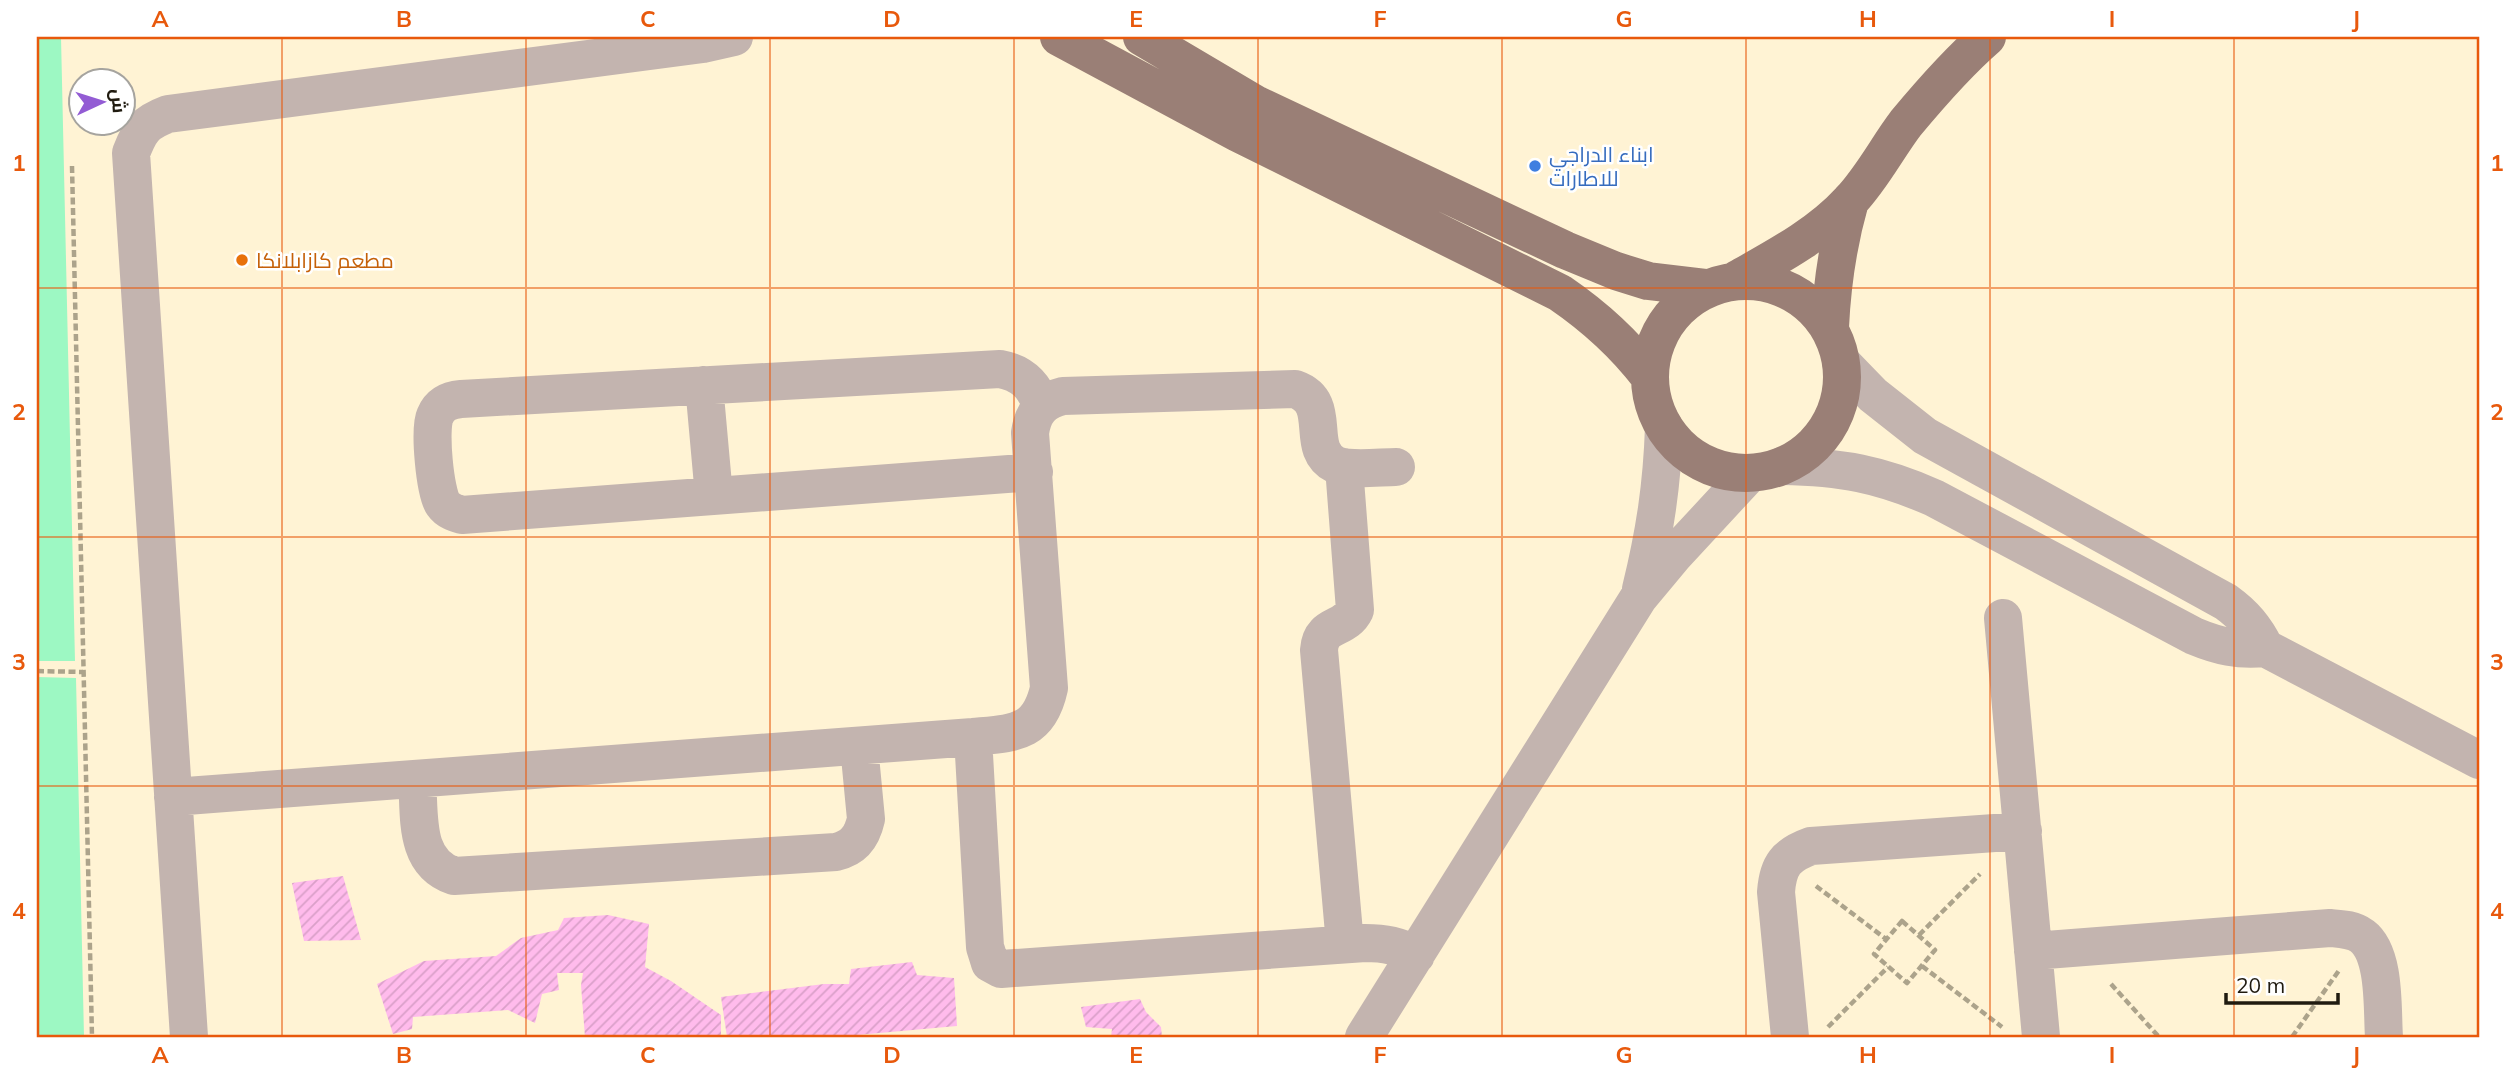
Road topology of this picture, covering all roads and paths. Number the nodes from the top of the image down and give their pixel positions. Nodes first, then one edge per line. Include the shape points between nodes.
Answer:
1 (734, 37) edge
2 (1059, 37) edge
3 (1142, 37) edge
4 (1987, 37) edge
5 (72, 166) dead end
6 (1850, 201) junction
7 (1721, 284) junction
8 (1835, 345) junction
9 (1649, 376) junction
10 (704, 385) junction
11 (1041, 405) junction
12 (1664, 427) junction
13 (1344, 467) junction
14 (1396, 467) dead end
15 (1766, 470) junction
16 (1034, 472) junction
17 (714, 496) junction
18 (1639, 597) junction
19 (2003, 618) dead end
20 (2265, 648) junction
21 (37, 671) edge
22 (83, 672) junction
23 (973, 737) junction
24 (859, 746) junction
25 (2479, 760) edge
26 (417, 779) junction
27 (173, 797) junction
28 (2023, 831) junction
29 (1784, 862) junction
30 (1919, 935) junction
31 (2362, 937) junction
32 (1886, 939) junction
33 (1345, 944) junction
34 (2077, 948) junction
35 (2033, 951) junction
36 (1416, 955) junction
37 (1922, 966) junction
38 (1888, 967) junction
39 (1826, 1028) dead end
40 (2023, 1033) edge
41 (92, 1037) edge
42 (189, 1037) edge
43 (1364, 1037) edge
44 (1790, 1037) edge
45 (2159, 1037) edge
46 (2292, 1037) edge
47 (2384, 1037) edge

1 - 27 street via 168,114 139,132 131,153
2 - 9 main road via 1238,133 1560,293 1608,328
3 - 7 main road via 1257,105 1565,250 1648,281
4 - 6 main road via 1907,123
5 - 22 path
6 - 7 main road via 1776,258
6 - 8 main road via 1832,284
7 - 8 main road via 1763,281 1790,290 1812,306
7 - 9 main road via 1683,303 1666,323
8 - 15 main road via 1842,388 1836,413 1823,436 1804,454
8 - 20 street via 1873,395 1925,436 2226,602 2256,630
9 - 12 main road
10 - 11 street via 1000,369 1029,383
10 - 17 street
10 - 17 street via 450,400 434,416 432,428 438,492 451,512 462,515
11 - 13 street via 1063,396 1295,389 1311,398 1317,410 1322,452
11 - 16 street via 1030,433
12 - 15 main road via 1680,447 1701,462 1724,471
12 - 18 street via 1654,536
13 - 14 street
13 - 33 street via 1355,610 1348,621 1328,630 1319,650
15 - 18 street via 1674,555
15 - 20 street via 1826,467 1899,482 2194,636 2232,648
16 - 17 street
16 - 23 street via 1049,688 1045,708 1020,731
18 - 36 street
19 - 28 street
20 - 25 street
21 - 22 path
22 - 41 path
23 - 24 street
23 - 33 street via 985,947 990,963 1001,970
24 - 26 street
24 - 26 street via 864,830 853,845 836,852 454,876 433,865 426,854
26 - 27 street
27 - 42 street
28 - 29 street via 1811,846
28 - 30 path
28 - 35 street
29 - 32 path
29 - 44 street via 1776,892
30 - 32 path via 1902,921
30 - 37 path via 1935,950
31 - 34 street via 2347,929 2330,928
31 - 46 path
31 - 47 street via 2379,966
32 - 38 path via 1874,954
33 - 36 street via 1384,943
34 - 35 street
34 - 45 path
35 - 40 street
36 - 43 street
37 - 38 path via 1907,983
37 - 40 path
38 - 39 path

